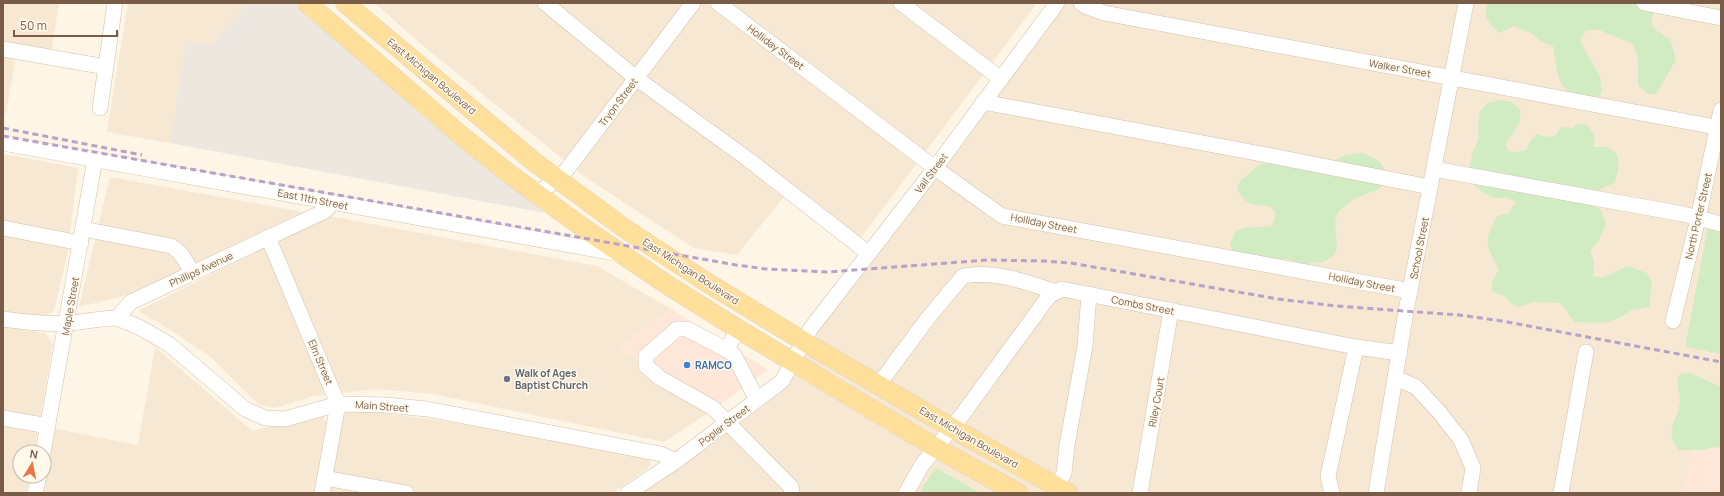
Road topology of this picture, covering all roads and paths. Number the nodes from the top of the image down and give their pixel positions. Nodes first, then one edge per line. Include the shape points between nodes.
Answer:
1 (115, 3) edge
2 (307, 3) edge
3 (345, 3) edge
4 (545, 3) edge
5 (693, 3) edge
6 (718, 3) edge
7 (901, 3) edge
8 (1057, 3) edge
9 (1081, 3) edge
10 (1466, 3) edge
11 (1644, 3) edge
12 (1721, 18) edge
13 (3, 49) edge
14 (106, 67) junction
15 (1452, 77) junction
16 (636, 78) junction
17 (1001, 79) junction
18 (983, 102) junction
19 (100, 108) dead end
20 (1721, 110) edge
21 (1719, 128) edge
22 (3, 143) edge
23 (96, 159) junction
24 (935, 168) junction
25 (1434, 169) junction
26 (557, 180) junction
27 (1430, 188) junction
28 (536, 194) junction
29 (333, 203) junction
30 (1698, 219) junction
31 (1721, 224) edge
32 (3, 228) edge
33 (82, 236) junction
34 (268, 237) junction
35 (868, 253) junction
36 (623, 255) junction
37 (192, 273) junction
38 (1410, 291) junction
39 (1056, 292) junction
40 (1089, 294) junction
41 (1171, 310) junction
42 (117, 318) junction
43 (3, 319) edge
44 (1673, 321) dead end
45 (67, 323) junction
46 (738, 329) junction
47 (803, 341) junction
48 (1356, 347) junction
49 (727, 350) junction
50 (1586, 352) dead end
51 (1400, 353) junction
52 (793, 362) junction
53 (1396, 378) junction
54 (879, 384) junction
55 (757, 400) junction
56 (338, 404) junction
57 (3, 418) edge
58 (728, 422) junction
59 (48, 426) junction
60 (952, 428) junction
61 (45, 444) edge
62 (936, 448) junction
63 (676, 461) junction
64 (325, 478) junction
65 (1063, 490) edge
66 (322, 493) edge
67 (406, 493) edge
68 (628, 493) edge
69 (792, 493) edge
70 (906, 493) edge
71 (1018, 493) edge
72 (1140, 493) edge
73 (1332, 493) edge
74 (1376, 493) edge
75 (1469, 493) edge
76 (1561, 493) edge

1 - 14 street
2 - 28 main road via 463,137
3 - 26 main road, East Michigan Boulevard
4 - 16 street
5 - 16 street, Tryon Street
6 - 24 street, Holliday Street
7 - 17 street
8 - 17 street, Vail Street
9 - 15 street, Walker Street via 1104,13
10 - 15 street, School Street
11 - 12 street
13 - 14 street
14 - 19 street
15 - 21 street, Walker Street
15 - 25 street, School Street
16 - 26 street, Tryon Street
16 - 35 street via 750,160
17 - 18 street, Vail Street
18 - 24 street, Vail Street
18 - 27 street
20 - 21 street, North Porter Street
21 - 30 street, North Porter Street
22 - 23 street, East 11th Street
23 - 29 street, East 11th Street
23 - 33 street, Maple Street
24 - 35 street, Vail Street
24 - 38 street, Holliday Street via 1002,216
25 - 27 street, School Street
25 - 30 street via 1683,214
26 - 28 street, Tryon Street
26 - 47 main road, East Michigan Boulevard via 703,280
27 - 38 street, School Street
28 - 36 main road
29 - 34 street, Phillips Avenue via 325,211
29 - 36 street, East 11th Street
30 - 31 street
30 - 44 street, North Porter Street
32 - 33 street
33 - 37 street via 171,246 184,257
33 - 45 street, Maple Street
34 - 37 street, Phillips Avenue
34 - 56 street, Elm Street
35 - 47 street, Vail Street
36 - 46 main road
37 - 42 street, Phillips Avenue via 131,302
38 - 51 street, School Street
39 - 40 street, Combs Street via 1062,289
39 - 54 street, Combs Street via 1005,277 980,274 963,276
39 - 60 street via 1049,296
40 - 41 street, Combs Street
40 - 65 street via 1085,346 1067,445
41 - 48 street, Combs Street
41 - 72 street, Riley Court
42 - 45 street via 95,318
42 - 56 street, Main Street via 170,345 245,410 265,418 285,419
43 - 45 street
45 - 59 street, Maple Street
46 - 49 street
46 - 52 main road
47 - 52 street, Poplar Street
47 - 54 main road, East Michigan Boulevard
48 - 51 street, Combs Street
48 - 73 street via 1328,476
49 - 55 street via 734,355
49 - 58 street via 682,328 676,329 646,356 645,361 649,370 714,408
50 - 76 street
51 - 53 street, School Street
52 - 55 street, Poplar Street via 782,381
52 - 62 main road
53 - 74 street, School Street
53 - 75 street via 1416,387 1461,440 1473,468
54 - 60 main road, East Michigan Boulevard
55 - 58 street, Poplar Street
56 - 63 street, Main Street via 428,409 661,454
56 - 64 street
57 - 59 street
58 - 63 street, Poplar Street
58 - 69 street via 791,487
59 - 61 street, Maple Street
60 - 62 street
60 - 65 main road, East Michigan Boulevard
62 - 70 street via 916,473
62 - 71 main road
63 - 68 street, Poplar Street
64 - 66 street
64 - 67 street

